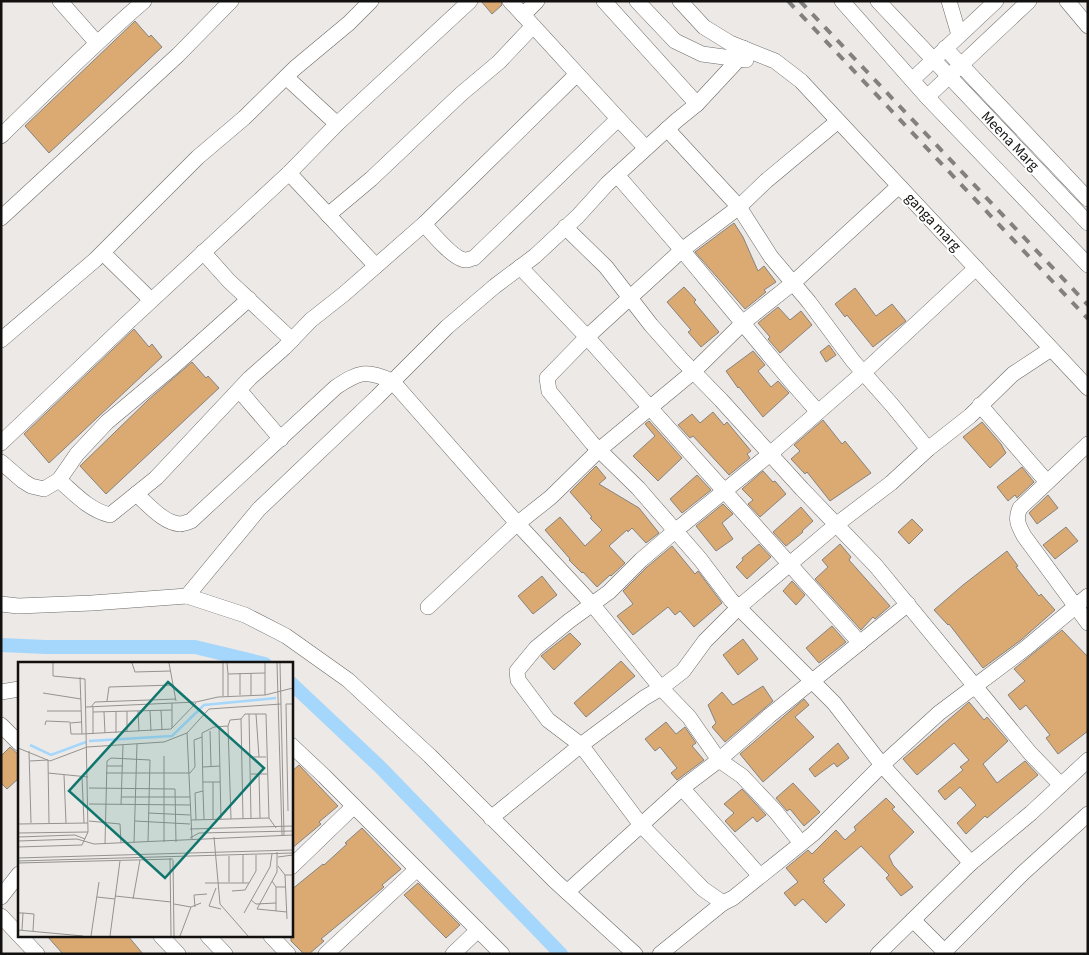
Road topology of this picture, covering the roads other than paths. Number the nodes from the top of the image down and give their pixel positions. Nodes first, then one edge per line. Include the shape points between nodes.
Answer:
1 (60, 1) edge
2 (144, 1) edge
3 (371, 1) edge
4 (470, 1) edge
5 (510, 1) edge
6 (537, 1) edge
7 (604, 1) edge
8 (638, 1) edge
9 (680, 1) edge
10 (842, 1) edge
11 (878, 1) edge
12 (949, 1) edge
13 (996, 1) edge
14 (1029, 1) edge
15 (1067, 1) edge
16 (223, 4) edge
17 (528, 20) junction
18 (1088, 26) edge
19 (959, 35) junction
20 (97, 43) junction
21 (945, 48) junction
22 (740, 54) junction
23 (933, 60) junction
24 (960, 64) junction
25 (577, 74) junction
26 (948, 76) junction
27 (286, 77) junction
28 (912, 80) junction
29 (927, 97) junction
30 (697, 104) junction
31 (618, 119) junction
32 (838, 120) junction
33 (337, 124) junction
34 (667, 128) junction
35 (2, 132) edge
36 (646, 148) junction
37 (289, 173) junction
38 (617, 175) junction
39 (899, 186) junction
40 (1088, 199) edge
41 (739, 207) junction
42 (328, 215) junction
43 (1, 218) edge
44 (1088, 223) edge
45 (424, 224) junction
46 (566, 227) junction
47 (682, 250) junction
48 (203, 252) junction
49 (103, 253) junction
50 (1088, 265) edge
51 (376, 266) junction
52 (520, 267) junction
53 (976, 268) junction
54 (793, 283) junction
55 (630, 297) junction
56 (248, 299) junction
57 (151, 300) junction
58 (743, 323) junction
59 (587, 337) junction
60 (1, 340) edge
61 (292, 340) junction
62 (1051, 348) junction
63 (693, 372) junction
64 (863, 373) junction
65 (392, 381) junction
66 (1088, 388) edge
67 (239, 390) junction
68 (980, 406) junction
69 (650, 408) junction
70 (818, 412) junction
71 (281, 439) junction
72 (1, 443) edge
73 (1088, 444) edge
74 (928, 449) junction
75 (599, 450) junction
76 (770, 454) junction
77 (1, 462) edge
78 (59, 480) junction
79 (1047, 482) junction
80 (724, 491) junction
81 (136, 494) junction
82 (517, 523) junction
83 (838, 524) junction
84 (675, 530) junction
85 (790, 565) junction
86 (187, 596) junction
87 (1088, 596) edge
88 (1, 604) edge
89 (592, 604) junction
90 (908, 604) junction
91 (428, 608) dead end
92 (739, 608) junction
93 (1075, 608) junction
94 (1088, 623) edge
95 (860, 643) junction
96 (812, 682) junction
97 (976, 686) junction
98 (662, 688) junction
99 (18, 689) edge
100 (1, 692) edge
101 (1, 725) edge
102 (18, 742) edge
103 (581, 745) junction
104 (293, 750) edge
105 (719, 760) junction
106 (1088, 760) edge
107 (882, 765) junction
108 (1061, 785) junction
109 (682, 788) junction
110 (354, 806) junction
111 (1088, 814) edge
112 (491, 818) junction
113 (641, 825) junction
114 (801, 843) junction
115 (971, 864) junction
116 (292, 866) edge
117 (417, 869) junction
118 (18, 875) edge
119 (760, 876) junction
120 (567, 892) junction
121 (1, 897) edge
122 (723, 903) junction
123 (1, 916) edge
124 (913, 920) junction
125 (478, 930) junction
126 (18, 933) edge
127 (23, 938) edge
128 (163, 938) edge
129 (210, 938) edge
130 (273, 938) edge
131 (946, 953) edge
132 (37, 954) edge
133 (178, 954) edge
134 (225, 954) edge
135 (288, 954) edge
136 (326, 954) edge
137 (453, 954) edge
138 (502, 954) edge
139 (635, 954) edge
140 (660, 954) edge
141 (878, 954) edge

1 - 20 street
2 - 20 street
3 - 27 street
4 - 33 street
5 - 17 street
6 - 17 street
7 - 30 street
8 - 22 street, ganga marg via 675,41 702,54
9 - 22 street, ganga marg via 704,27 730,43
10 - 28 street
11 - 23 street, Meena Marg
12 - 19 street
13 - 19 street
14 - 24 street
15 - 18 street
16 - 43 street via 178,55
17 - 25 street
17 - 42 street via 499,62
19 - 21 street
20 - 35 street
21 - 23 street
21 - 24 street
22 - 30 street
22 - 32 street, ganga marg via 775,61 801,81
23 - 26 street, Meena Marg
23 - 28 street
24 - 26 street
24 - 40 street
25 - 31 street
25 - 45 street
26 - 29 street
26 - 44 street, Meena Marg
27 - 33 street
27 - 49 street via 198,157
28 - 29 street
29 - 50 street
30 - 34 street
31 - 36 street
31 - 45 street via 474,258 460,258
32 - 39 street, ganga marg
32 - 41 street
33 - 37 street
34 - 36 street
34 - 41 street
36 - 38 street
37 - 42 street
37 - 48 street
38 - 46 street
38 - 47 street
39 - 53 street, ganga marg
39 - 54 street
41 - 47 street
41 - 54 street
42 - 51 street
45 - 51 street
46 - 52 street
46 - 55 street via 606,267
47 - 55 street
47 - 58 street
48 - 56 street
48 - 57 street
49 - 57 street
49 - 60 street
51 - 61 street
52 - 59 street
52 - 65 street via 447,327
53 - 62 street, ganga marg
53 - 64 street
54 - 58 street
54 - 64 street
55 - 59 street
55 - 63 street
56 - 61 street
56 - 78 street via 107,422 77,454
57 - 72 street
58 - 63 street
58 - 70 street
59 - 69 street
59 - 75 street via 547,378 547,386
61 - 67 street
62 - 66 street, ganga marg
62 - 68 street via 1013,374
63 - 69 street
63 - 76 street
64 - 70 street
64 - 74 street
65 - 71 street via 376,374 353,376 336,387
65 - 82 street
65 - 86 street via 259,509
67 - 71 street
67 - 81 street via 156,478
68 - 74 street
68 - 79 street
69 - 75 street
69 - 80 street
70 - 76 street
71 - 81 street via 191,521 171,522
73 - 79 street
74 - 83 street
75 - 82 street via 551,497
75 - 84 street
76 - 80 street
76 - 83 street
77 - 78 street via 30,486 44,489
78 - 81 street via 90,507 110,515
79 - 93 street via 1020,508 1017,524
80 - 84 street
80 - 85 street
82 - 89 street
82 - 91 street
83 - 85 street
83 - 90 street
84 - 89 street
84 - 92 street
85 - 92 street
85 - 95 street
86 - 88 street via 100,603
86 - 112 street via 246,615 286,636 348,680
87 - 93 street
89 - 98 street
89 - 103 street via 536,648 517,671 518,680 548,720
90 - 95 street
90 - 97 street
92 - 96 street
92 - 98 street via 705,641 682,671
93 - 94 street
93 - 97 street
95 - 96 street
96 - 105 street
96 - 107 street via 834,703
97 - 107 street via 939,713
97 - 108 street
98 - 103 street
98 - 105 street via 689,717
99 - 100 street
101 - 102 street
103 - 112 street
103 - 113 street
104 - 110 street
105 - 109 street
105 - 114 street via 742,776
106 - 108 street
107 - 114 street
107 - 115 street
108 - 115 street
109 - 113 street
109 - 119 street
110 - 116 street
110 - 117 street
111 - 131 street via 1023,872
112 - 120 street
113 - 120 street
113 - 122 street via 703,890
114 - 119 street
115 - 124 street
117 - 125 street
117 - 136 street
118 - 121 street
119 - 122 street
120 - 139 street
122 - 140 street
123 - 126 street
124 - 131 street
124 - 141 street
125 - 137 street
125 - 138 street
127 - 132 street
128 - 133 street
129 - 134 street
130 - 135 street

